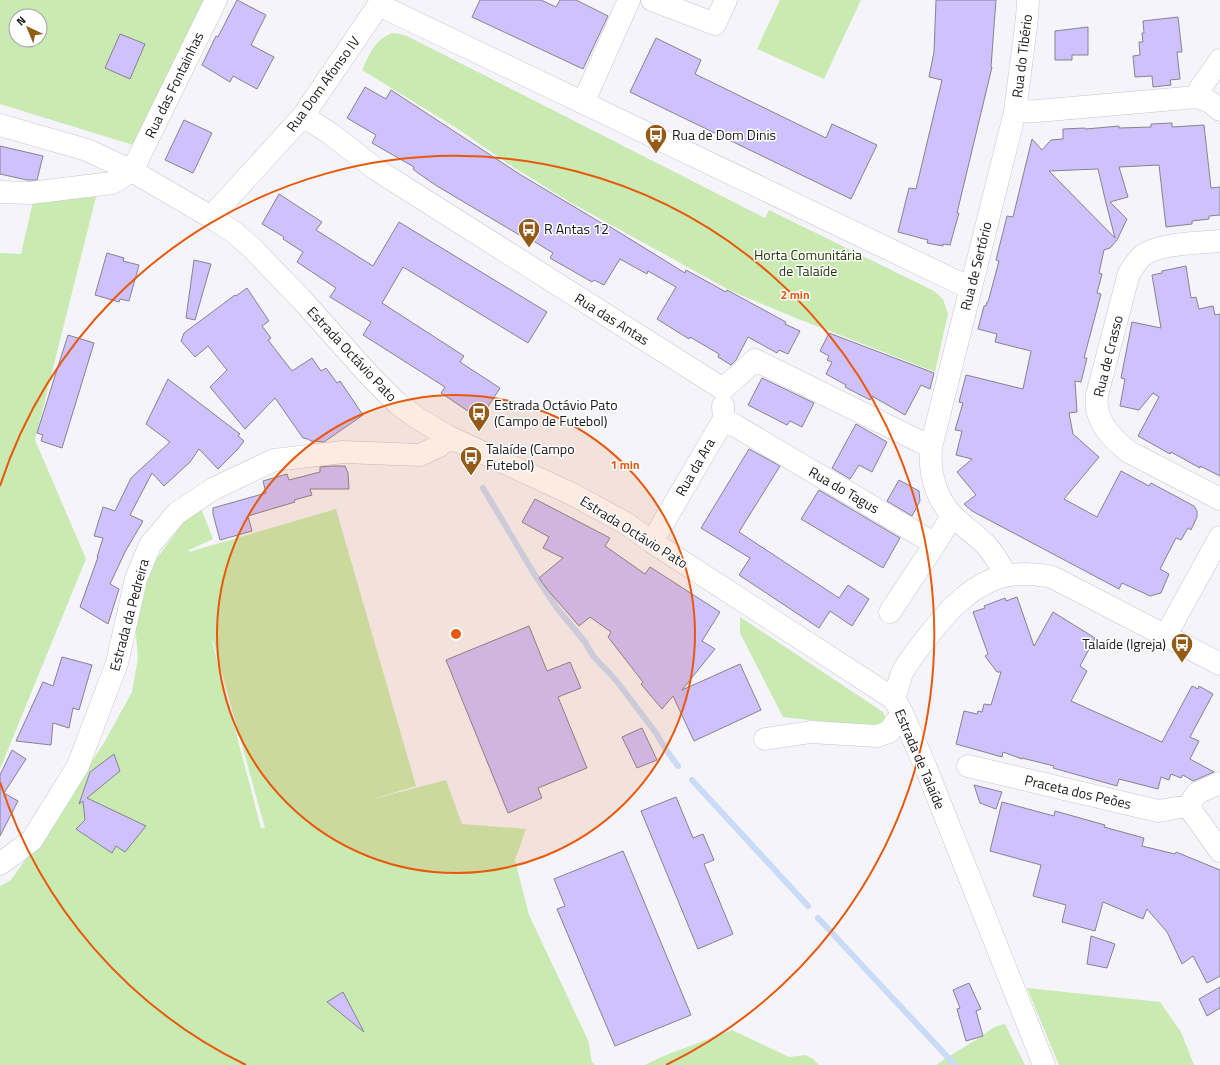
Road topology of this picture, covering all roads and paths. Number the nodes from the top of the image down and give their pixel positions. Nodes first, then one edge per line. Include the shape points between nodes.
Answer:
1 (216, 0) edge
2 (629, 0) edge
3 (652, 0) edge
4 (726, 0) edge
5 (1028, 0) edge
6 (381, 2) edge
7 (1220, 60) edge
8 (1197, 97) junction
9 (583, 103) junction
10 (1220, 110) edge
11 (1015, 112) junction
12 (303, 116) junction
13 (0, 125) edge
14 (132, 171) junction
15 (0, 192) edge
16 (211, 217) junction
17 (1220, 241) edge
18 (970, 288) junction
19 (723, 389) junction
20 (724, 419) junction
21 (449, 437) junction
22 (931, 447) junction
23 (1220, 499) edge
24 (952, 516) junction
25 (1220, 537) edge
26 (652, 542) junction
27 (935, 544) junction
28 (1006, 575) junction
29 (890, 612) dead end
30 (1166, 635) junction
31 (1220, 664) edge
32 (898, 706) junction
33 (765, 739) dead end
34 (968, 766) dead end
35 (1220, 783) edge
36 (1188, 806) junction
37 (1220, 852) edge
38 (0, 864) edge
39 (1044, 1065) edge

1 - 14 street, Rua das Fontainhas
2 - 9 street
3 - 4 street via 715,24
5 - 11 street, Rua do Tibério
6 - 9 street
6 - 12 street, Rua Dom Afonso IV
7 - 8 street
8 - 10 street via 1210,102
8 - 11 street
9 - 18 street
11 - 18 street, Rua de Sertório
12 - 16 street, Rua Dom Afonso IV
12 - 19 street, Rua das Antas via 383,174
13 - 14 street, Estrada Octávio Pato via 88,150
14 - 15 street via 112,183 30,193
14 - 16 street, Estrada Octávio Pato
16 - 21 street, Estrada Octávio Pato via 235,233 268,264 398,404
17 - 23 street, Rua de Crasso via 1166,246 1151,251 1134,265 1129,273 1097,395 1097,408 1102,423 1117,442 1129,452
18 - 22 street, Rua de Sertório
19 - 20 street
19 - 22 street via 756,360
20 - 26 street, Rua da Ara
20 - 27 street, Rua do Tagus
21 - 26 street, Estrada Octávio Pato via 572,494 627,524
21 - 38 street, Estrada da Pedreira via 439,446 420,455 343,452 274,460 213,490 177,513 150,545 136,579 117,663 78,766 32,840
22 - 24 street, Rua de Sertório via 930,458 937,493
24 - 27 street
24 - 28 street, Rua de Sertório via 986,545
25 - 30 street
26 - 32 street, Estrada Octávio Pato
27 - 29 street
28 - 30 street, Estrada de Talaíde via 1034,574 1052,577
28 - 32 street, Estrada de Talaíde via 978,587 961,599 941,619 902,674
30 - 31 street, Estrada de Talaíde
32 - 33 street via 889,732 877,736 811,732
32 - 39 street, Estrada de Talaíde via 926,768
34 - 36 street, Praceta dos Peões via 1158,811
35 - 36 street via 1196,793
36 - 37 street

